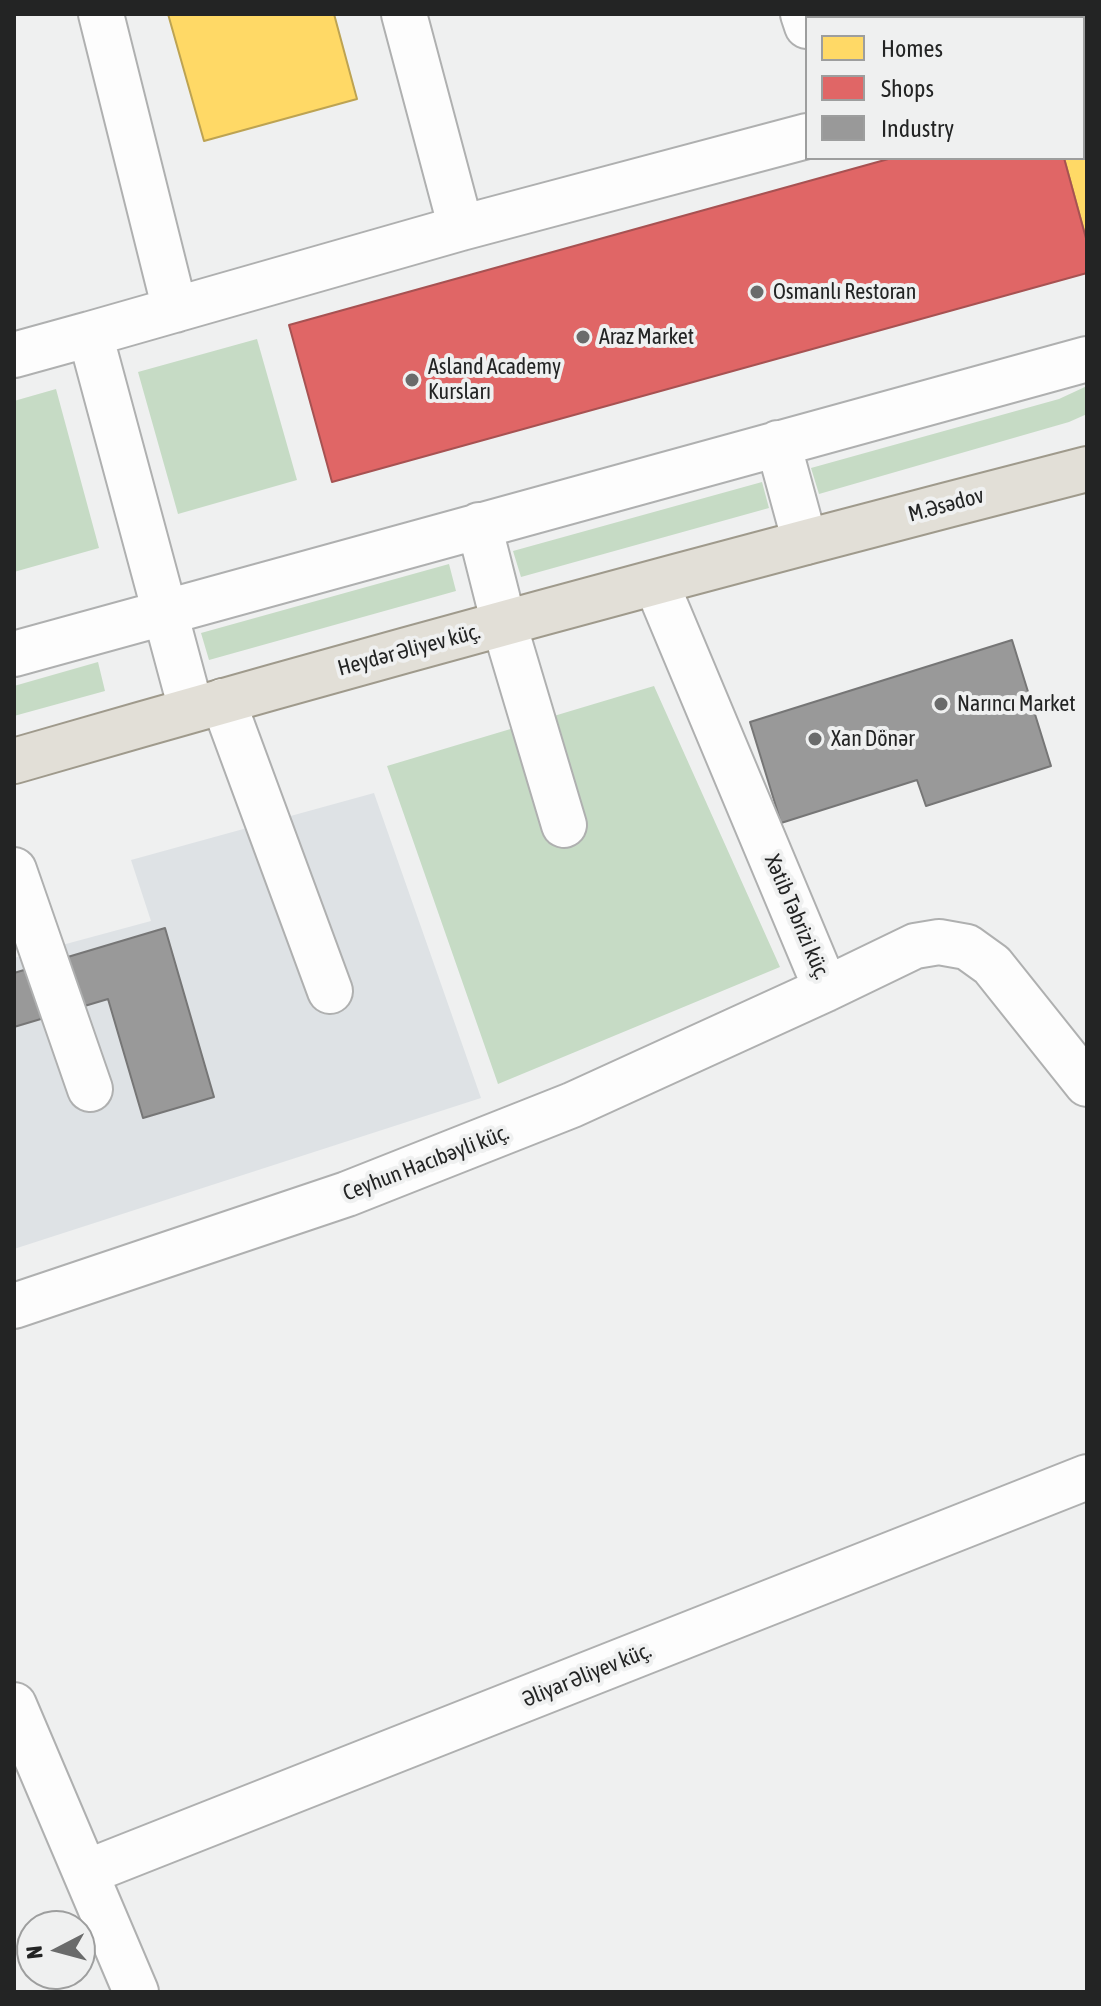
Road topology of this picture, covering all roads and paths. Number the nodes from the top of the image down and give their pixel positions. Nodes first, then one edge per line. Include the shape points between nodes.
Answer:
1 (101, 14) edge
2 (404, 14) edge
3 (805, 137) edge
4 (461, 228) junction
5 (175, 310) junction
6 (90, 334) junction
7 (14, 355) edge
8 (1087, 359) edge
9 (778, 443) junction
10 (1087, 469) edge
11 (479, 525) junction
12 (805, 542) junction
13 (656, 583) junction
14 (164, 612) junction
15 (504, 624) junction
16 (14, 654) edge
17 (207, 705) junction
18 (14, 761) edge
19 (564, 825) dead end
20 (14, 870) edge
21 (826, 989) junction
22 (330, 991) dead end
23 (1087, 1084) edge
24 (90, 1089) dead end
25 (14, 1306) edge
26 (1087, 1477) edge
27 (14, 1705) edge
28 (87, 1872) junction
29 (136, 1992) edge

1 - 5 street
2 - 4 street
3 - 4 street
4 - 5 street
5 - 6 street
6 - 7 street
6 - 14 street
8 - 9 street
9 - 11 street
9 - 12 street
10 - 12 main road, M.Əsədov
11 - 14 street
11 - 15 street
12 - 13 main road, Heydər Əliyev küç.
13 - 15 main road, Heydər Əliyev küç.
13 - 21 street, Xətib Təbrizi küç.
14 - 16 street
14 - 17 street
15 - 17 main road, Heydər Əliyev küç.
15 - 19 street
17 - 18 main road, Heydər Əliyev küç.
17 - 22 street
20 - 24 street
21 - 23 street, Xətib Təbrizi küç. via 915,946 939,942 967,947 992,965
21 - 25 street, Ceyhun Hacıbəyli küç. via 572,1105 347,1194
26 - 28 street, Əliyar Əliyev küç.
27 - 28 street
28 - 29 street

